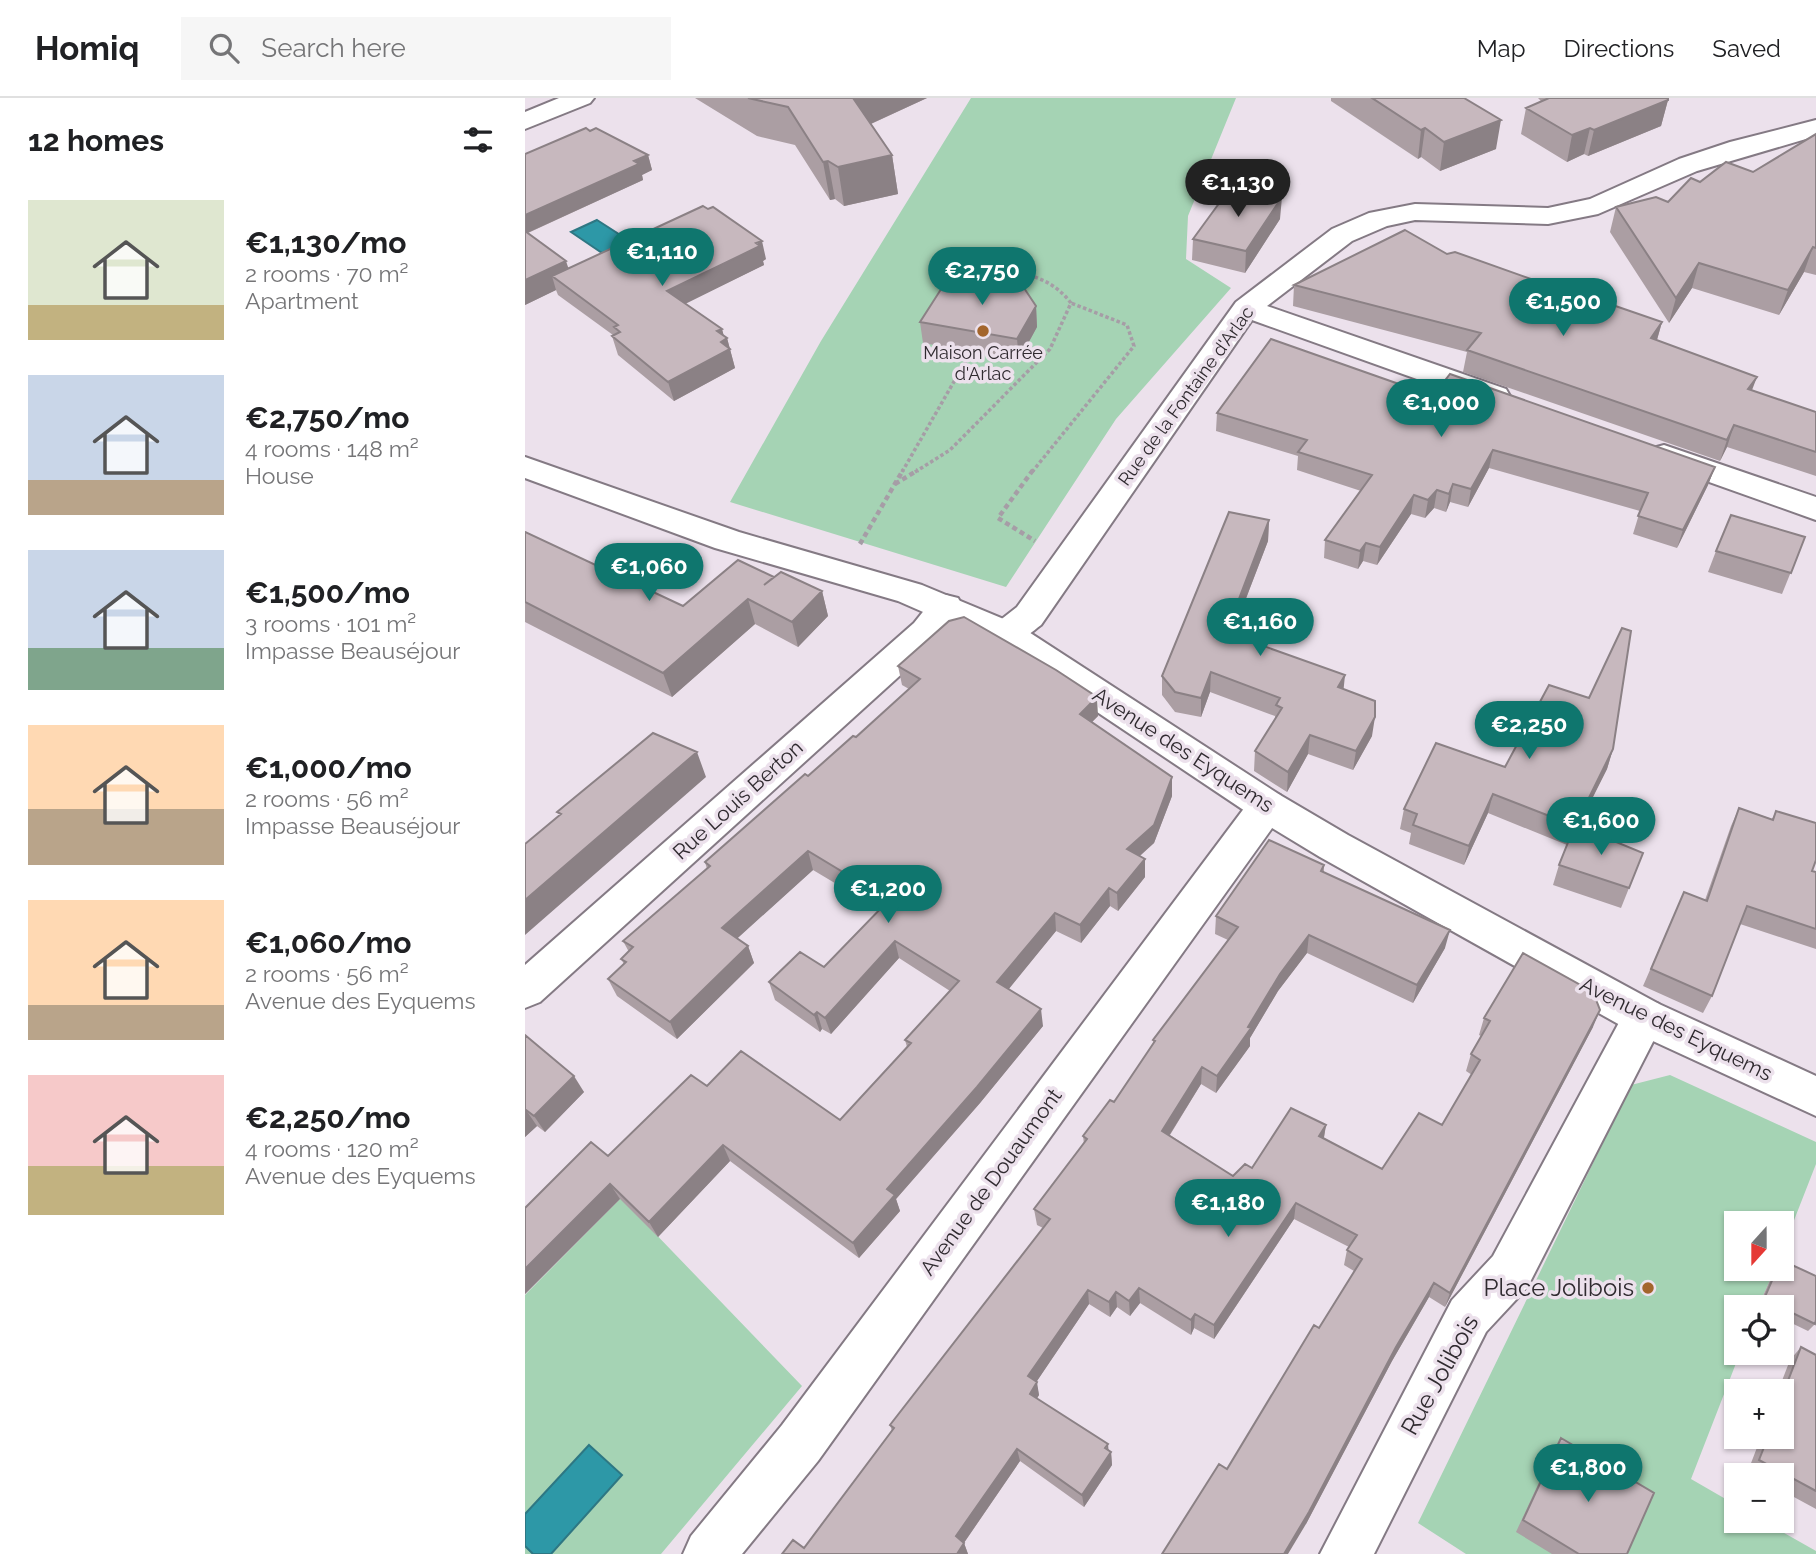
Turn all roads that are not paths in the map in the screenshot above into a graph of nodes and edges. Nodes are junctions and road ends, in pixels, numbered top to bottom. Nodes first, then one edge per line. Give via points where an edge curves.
1 (581, 98) edge
2 (525, 121) edge
3 (1816, 128) edge
4 (1247, 308) junction
5 (1527, 407) edge
6 (1632, 444) edge
7 (525, 467) edge
8 (1816, 509) edge
9 (946, 607) junction
10 (1006, 634) junction
11 (1267, 806) junction
12 (525, 990) edge
13 (1644, 1017) junction
14 (1816, 1097) edge
15 (709, 1554) edge
16 (1346, 1554) edge

1 - 2 street
3 - 4 street, Rue de la Fontaine d'Arlac via 1688,165 1598,206 1548,216 1436,211 1379,219 1342,235
4 - 5 street
4 - 10 street, Rue de la Fontaine d'Arlac via 1029,616
6 - 8 street
7 - 9 street, Avenue des Eyquems via 716,537
9 - 10 street, Avenue des Eyquems
9 - 12 street, Rue Louis Berton via 926,632
10 - 11 street, Avenue des Eyquems
11 - 13 street, Avenue des Eyquems
11 - 15 street, Avenue de Douaumont via 800,1443
13 - 14 street, Avenue des Eyquems
13 - 16 street, Rue Jolibois via 1510,1272 1469,1315

